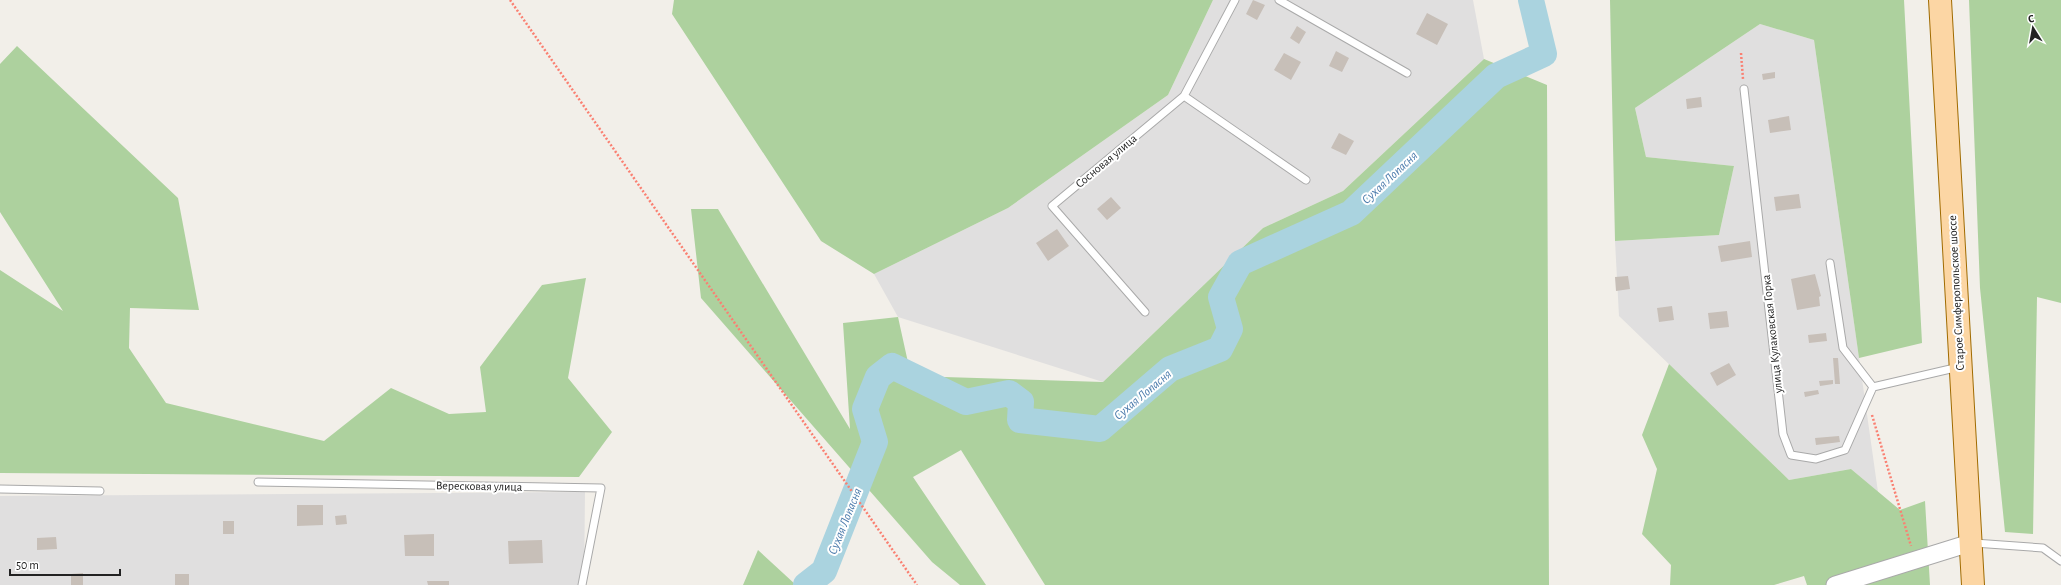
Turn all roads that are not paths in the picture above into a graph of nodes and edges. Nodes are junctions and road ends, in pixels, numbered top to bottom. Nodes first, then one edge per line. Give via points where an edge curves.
1 (1235, 0) edge
2 (1279, 0) edge
3 (1940, 0) edge
4 (1407, 73) dead end
5 (1744, 89) road end
6 (1184, 96) junction
7 (1306, 180) dead end
8 (1830, 263) dead end
9 (1145, 312) dead end
10 (1960, 366) junction
11 (1873, 387) junction
12 (258, 482) dead end
13 (0, 489) edge
14 (100, 491) dead end
15 (1970, 543) junction
16 (2061, 561) edge
17 (582, 585) edge
18 (1835, 585) edge
19 (1973, 585) edge

1 - 6 lane, Сосновая улица
2 - 4 lane
3 - 10 main road, Старое Симферопольское шоссе
5 - 11 lane, улица Кулаковская Горка via 1783,434 1792,455 1816,459 1845,450
6 - 7 lane
6 - 9 lane, Сосновая улица via 1052,206
8 - 11 lane via 1843,348
10 - 11 lane
10 - 15 main road, Старое Симферопольское шоссе
12 - 17 lane, Вересковая улица via 601,488
13 - 14 lane
15 - 16 lane via 2043,548
15 - 18 street
15 - 19 main road, Старое Симферопольское шоссе

